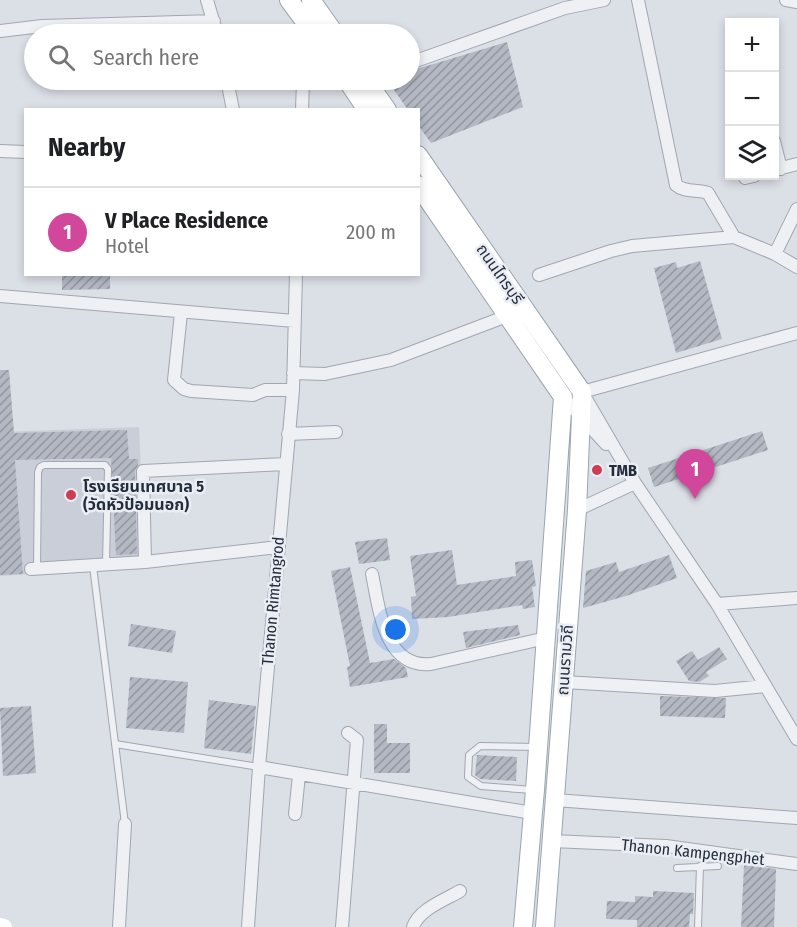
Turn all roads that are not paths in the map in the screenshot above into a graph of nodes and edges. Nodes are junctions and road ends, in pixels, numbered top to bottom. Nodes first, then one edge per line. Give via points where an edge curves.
1 (207, 0) edge
2 (289, 0) edge
3 (604, 0) edge
4 (638, 0) edge
5 (786, 0) edge
6 (312, 1) edge
7 (576, 2) edge
8 (797, 2) edge
9 (214, 21) junction
10 (111, 24) edge
11 (215, 24) edge
12 (303, 24) edge
13 (328, 24) edge
14 (24, 28) edge
15 (0, 31) edge
16 (420, 59) edge
17 (228, 90) edge
18 (303, 90) edge
19 (354, 90) edge
20 (373, 90) edge
21 (233, 108) edge
22 (302, 108) edge
23 (366, 108) edge
24 (386, 108) edge
25 (0, 151) edge
26 (24, 152) edge
27 (420, 158) edge
28 (797, 164) edge
29 (779, 169) edge
30 (420, 188) edge
31 (797, 209) edge
32 (734, 237) junction
33 (775, 254) junction
34 (797, 267) edge
35 (539, 274) dead end
36 (296, 276) edge
37 (0, 296) edge
38 (181, 313) junction
39 (507, 315) junction
40 (294, 321) junction
41 (797, 333) edge
42 (293, 373) junction
43 (292, 390) junction
44 (582, 392) junction
45 (563, 397) junction
46 (581, 417) junction
47 (336, 432) dead end
48 (288, 434) junction
49 (623, 463) junction
50 (286, 464) junction
51 (635, 483) junction
52 (577, 510) junction
53 (278, 547) junction
54 (146, 562) junction
55 (106, 565) junction
56 (93, 566) junction
57 (34, 569) joint
58 (372, 574) dead end
59 (797, 598) edge
60 (717, 604) junction
61 (546, 638) junction
62 (564, 682) junction
63 (765, 686) junction
64 (348, 733) dead end
65 (797, 739) edge
66 (115, 744) junction
67 (538, 747) junction
68 (259, 767) junction
69 (299, 775) junction
70 (354, 783) junction
71 (535, 790) junction
72 (555, 800) junction
73 (532, 813) junction
74 (295, 814) dead end
75 (797, 818) edge
76 (125, 824) joint
77 (552, 842) junction
78 (797, 864) edge
79 (700, 866) junction
80 (718, 866) dead end
81 (677, 867) dead end
82 (460, 891) dead end
83 (119, 927) edge
84 (248, 927) edge
85 (342, 927) edge
86 (413, 927) edge
87 (523, 927) edge
88 (544, 927) edge
89 (698, 927) edge

1 - 9 street
2 - 12 main road
3 - 7 street
4 - 32 street via 676,185 683,190 708,193
5 - 8 street
6 - 13 main road
7 - 16 street
9 - 10 street
9 - 11 street
14 - 15 street
17 - 21 street
18 - 22 street
19 - 23 main road
20 - 24 main road
25 - 26 street
27 - 44 main road, ถนนไทรบุรี
28 - 29 street
30 - 39 main road, ถนนไทรบุรี
31 - 33 street
32 - 33 street
32 - 35 street via 632,246
33 - 34 street
36 - 40 street, Thanon Rimtangrod
37 - 38 street
38 - 40 street
38 - 43 street via 174,380 184,389 253,395 265,390
39 - 42 street via 391,360 326,374
39 - 45 main road, ถนนไทรบุรี
40 - 42 street, Thanon Rimtangrod
41 - 44 street
42 - 43 street, Thanon Rimtangrod
43 - 48 street, Thanon Rimtangrod
44 - 45 main road
44 - 46 main road, ถนนรามวิถี
44 - 49 street
45 - 46 street
45 - 61 main road, ถนนรามวิถี
46 - 49 street
46 - 52 main road, ถนนรามวิถี
47 - 48 street
48 - 50 street, Thanon Rimtangrod
49 - 51 street
50 - 53 street, Thanon Rimtangrod
50 - 54 street via 143,471
51 - 52 street
51 - 60 street
52 - 62 main road, ถนนรามวิถี
53 - 54 street
53 - 68 street, Thanon Rimtangrod
54 - 55 street
55 - 56 street
55 - 57 lane via 108,469 105,465 44,465 38,472
56 - 57 street
56 - 66 lane
58 - 61 street via 382,621 395,650 413,663 430,664
59 - 60 street
60 - 63 street
61 - 67 main road, ถนนรามวิถี
62 - 63 street via 715,691
62 - 72 main road, ถนนรามวิถี
63 - 65 street
64 - 70 street via 357,740
66 - 68 lane
66 - 76 lane
67 - 71 main road, ถนนรามวิถี
67 - 71 lane via 480,746 469,755 468,777 481,786
68 - 69 street
68 - 84 street, Thanon Rimtangrod
69 - 70 street
69 - 74 street
70 - 73 street
70 - 85 street
71 - 73 main road, ถนนรามวิถี
72 - 75 street
72 - 77 main road, ถนนรามวิถี
73 - 87 main road, ถนนรามวิถี
76 - 83 street
77 - 78 street, Thanon Kampengphet via 666,846
77 - 88 main road, ถนนรามวิถี
79 - 80 lane
79 - 81 lane
79 - 89 lane
82 - 86 street via 424,912

